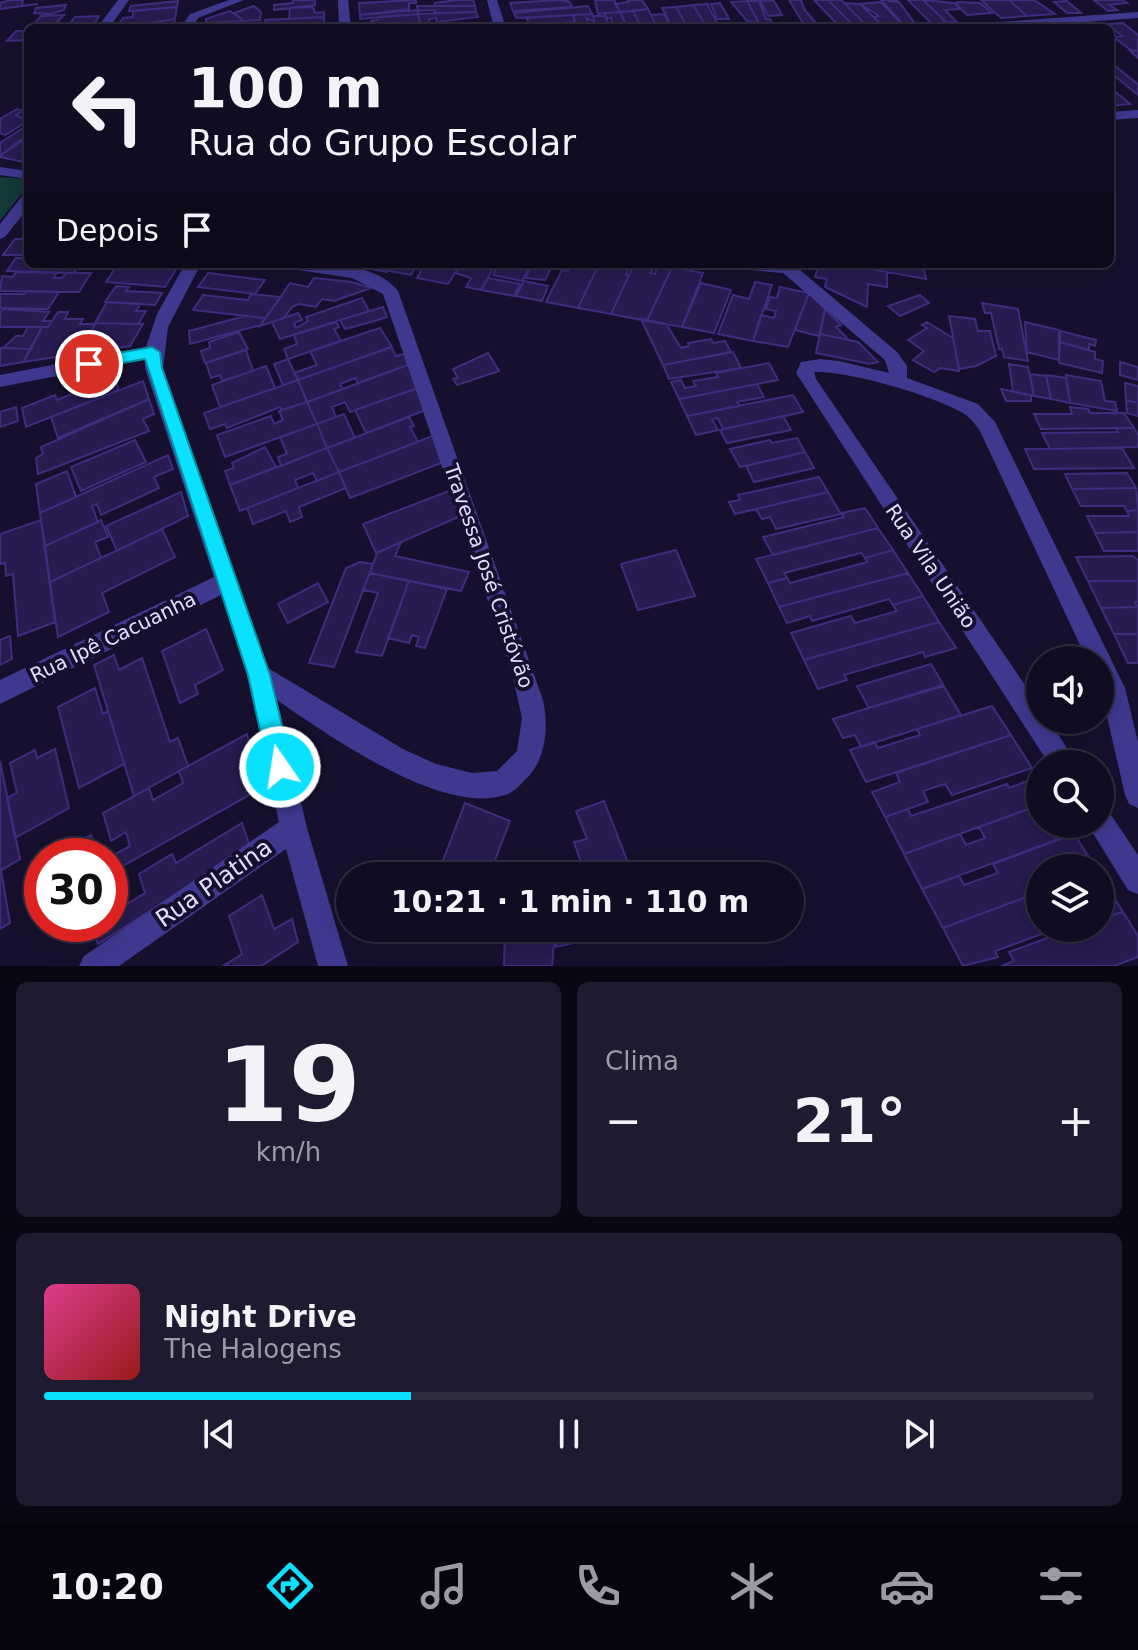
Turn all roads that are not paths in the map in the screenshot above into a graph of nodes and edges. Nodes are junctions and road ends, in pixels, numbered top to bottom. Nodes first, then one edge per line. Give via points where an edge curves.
1 (124, 0) edge
2 (239, 0) edge
3 (343, 0) edge
4 (492, 0) edge
5 (1138, 15) edge
6 (106, 24) edge
7 (189, 24) edge
8 (345, 24) edge
9 (499, 24) edge
10 (1013, 24) edge
11 (1138, 114) edge
12 (1114, 116) edge
13 (0, 171) edge
14 (24, 174) edge
15 (24, 203) edge
16 (0, 234) edge
17 (191, 268) edge
18 (316, 268) edge
19 (790, 268) edge
20 (152, 352) junction
21 (0, 381) edge
22 (898, 383) junction
23 (227, 581) junction
24 (1093, 646) edge
25 (259, 675) junction
26 (0, 692) edge
27 (1114, 694) edge
28 (1055, 750) edge
29 (1138, 795) edge
30 (294, 828) junction
31 (1111, 838) edge
32 (1138, 880) edge
33 (94, 966) edge
34 (333, 966) edge

1 - 6 street
2 - 7 street via 194,16
3 - 8 street
4 - 9 street
5 - 10 street
11 - 12 street
13 - 14 street
15 - 16 street
17 - 20 street
18 - 25 street, Travessa José Cristóvão via 360,275 390,291 523,669 534,717 532,747 520,770 503,786 437,780
19 - 22 street via 895,360
20 - 21 street
20 - 23 street
22 - 24 street via 973,410 988,427
22 - 28 street, Rua Vila União via 826,365 807,366 805,373
23 - 25 street
23 - 26 street, Rua Ipê Cacuanha
25 - 30 street
27 - 29 street
30 - 33 street, Rua Platina
30 - 34 street
31 - 32 street

